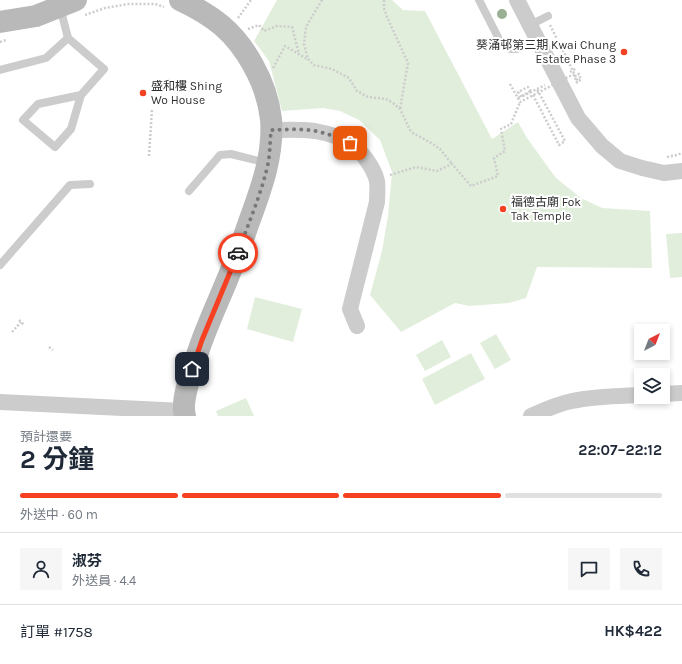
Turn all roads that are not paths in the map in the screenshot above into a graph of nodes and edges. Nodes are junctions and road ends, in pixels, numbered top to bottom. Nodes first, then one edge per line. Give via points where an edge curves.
1 (479, 0) edge
2 (517, 0) edge
3 (174, 4) edge
4 (67, 10) edge
5 (548, 16) dead end
6 (6, 30) edge
7 (534, 32) junction
8 (68, 38) junction
9 (0, 70) edge
10 (81, 95) junction
11 (271, 130) junction
12 (268, 163) junction
13 (682, 171) edge
14 (90, 184) dead end
15 (189, 191) dead end
16 (0, 265) edge
17 (357, 326) dead end
18 (682, 393) edge
19 (670, 394) edge
20 (634, 395) edge
21 (1, 405) edge
22 (184, 413) edge
23 (531, 416) edge

1 - 7 lane via 502,45 518,49
2 - 7 street
3 - 11 street via 194,6 213,18 244,51 256,70 268,102
4 - 6 street via 36,16
4 - 8 lane
5 - 7 lane
7 - 13 street via 578,118 602,146 620,161 642,168 664,173
8 - 9 lane via 46,58
8 - 10 lane via 104,69
10 - 10 lane via 38,104 23,120 55,146 71,129
11 - 12 street
11 - 17 street via 315,131 336,137 350,143 370,166 378,191 350,309
12 - 15 lane via 220,155
12 - 22 street via 257,201 192,369
14 - 16 lane via 70,185
18 - 19 street
20 - 23 street via 572,401
21 - 22 street

